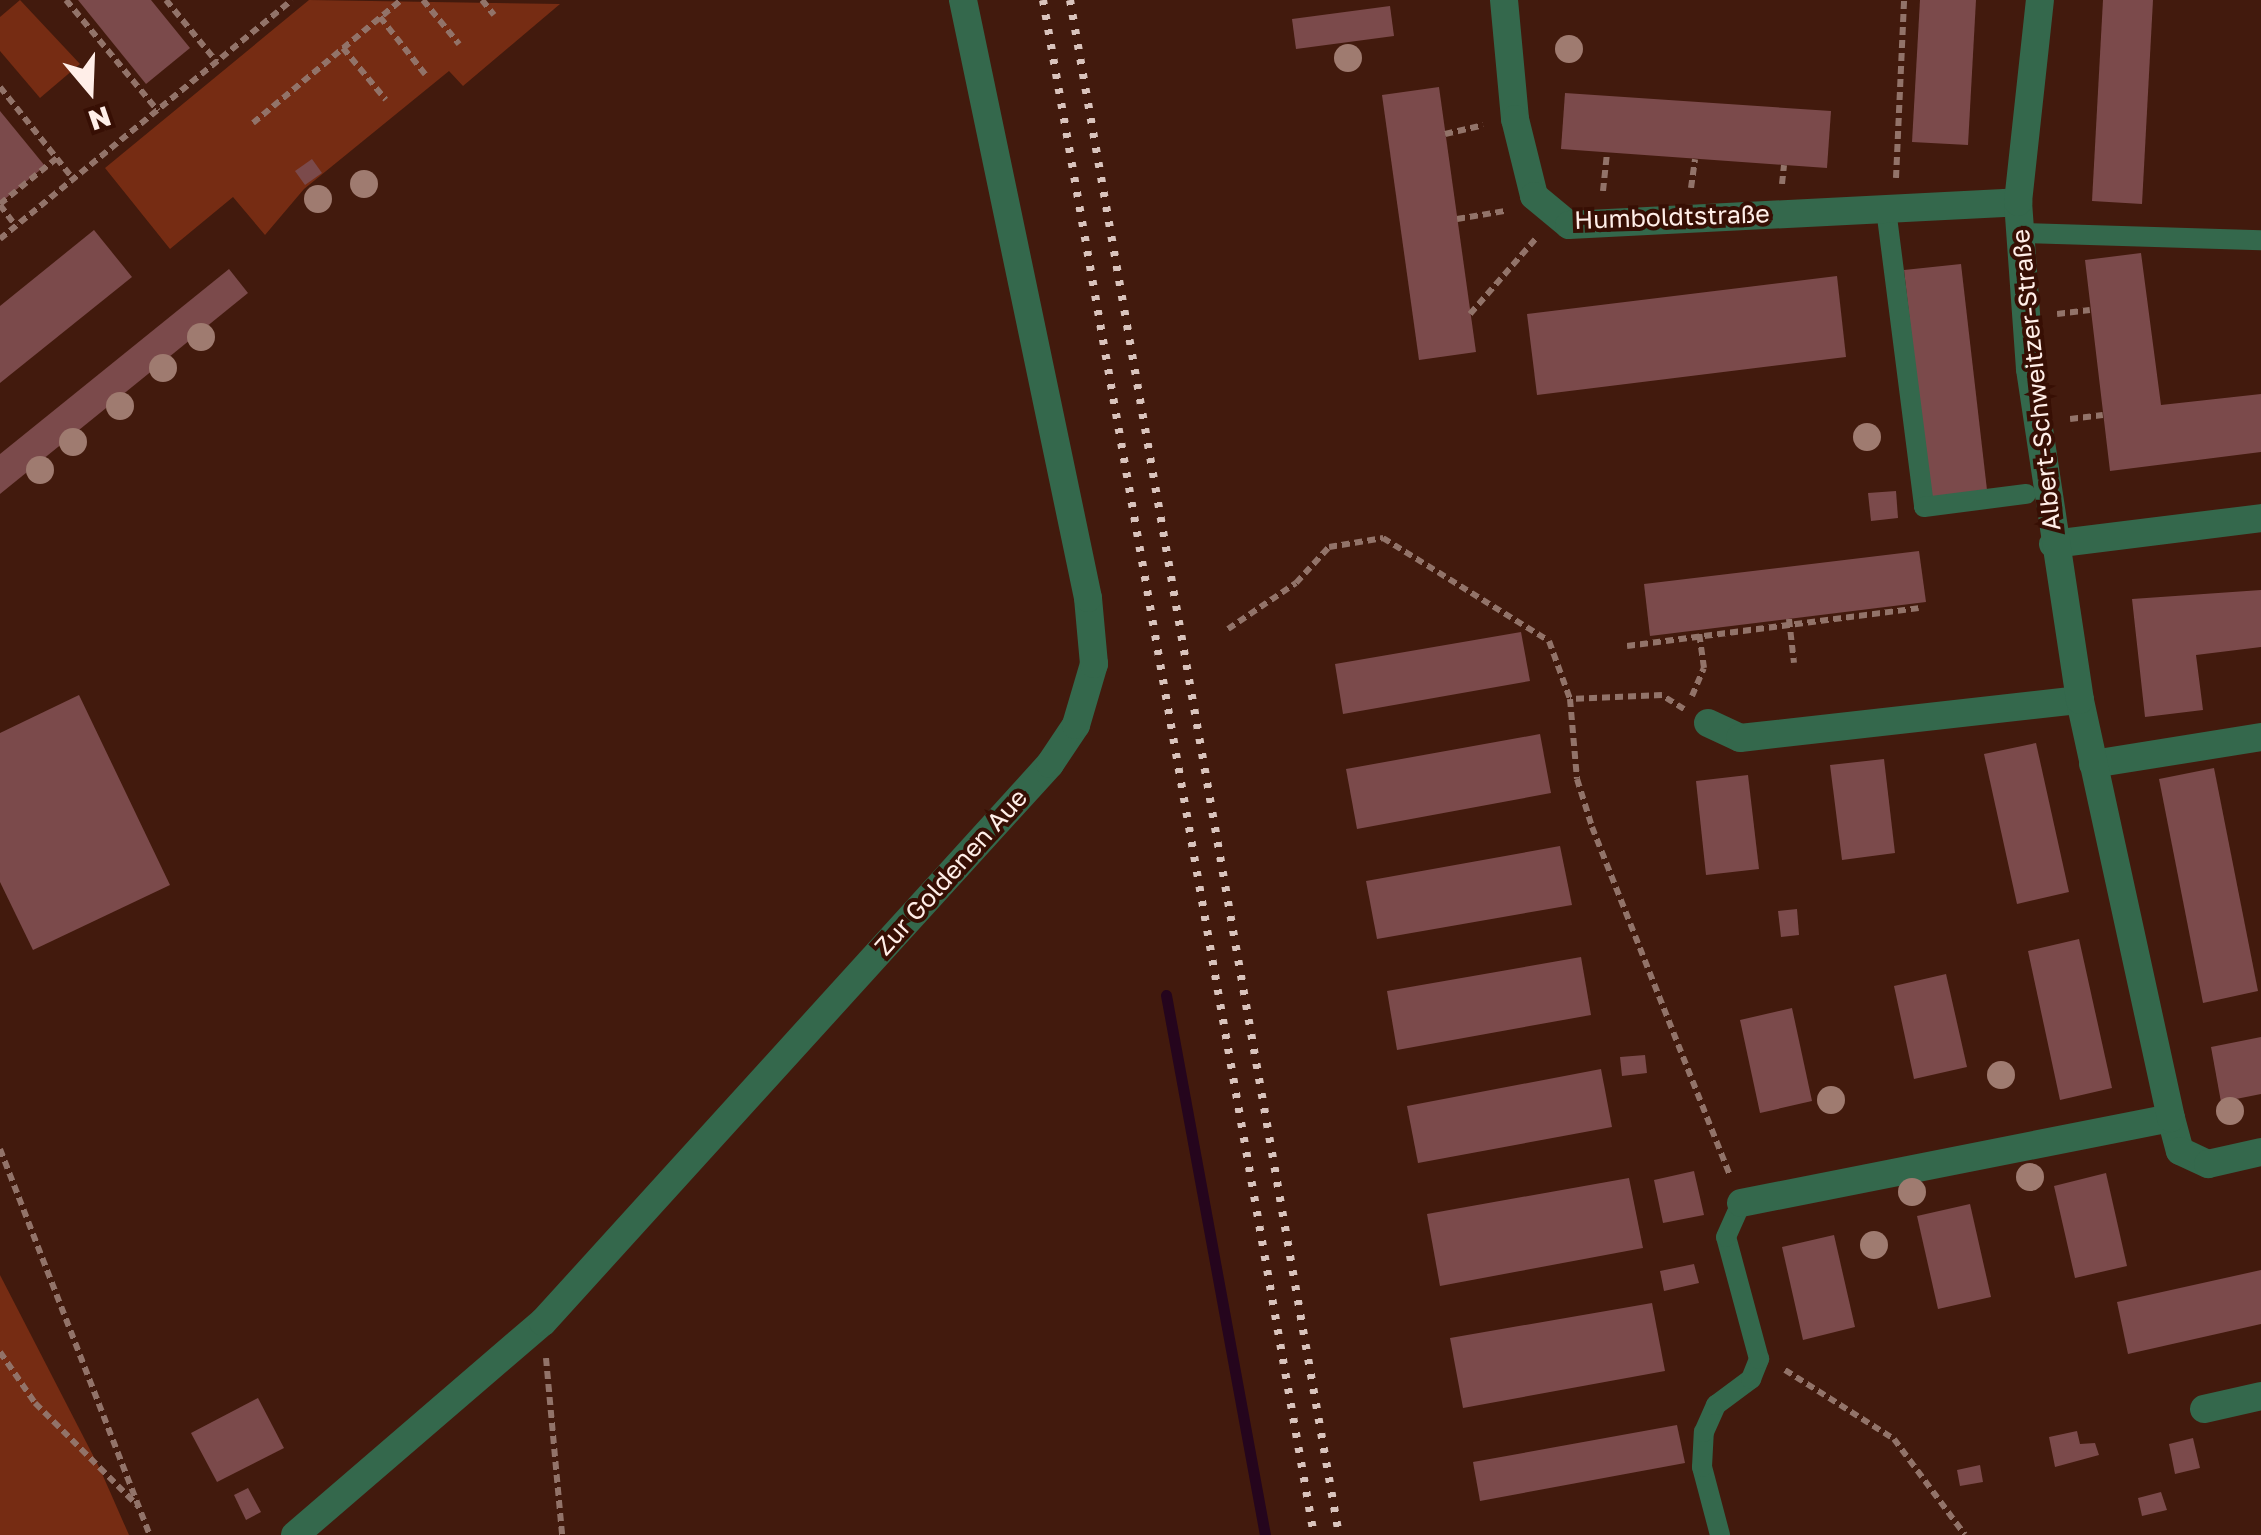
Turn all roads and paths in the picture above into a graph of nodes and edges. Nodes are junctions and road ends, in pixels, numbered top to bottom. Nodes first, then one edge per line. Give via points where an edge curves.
1 (66, 0) edge
2 (166, 0) edge
3 (292, 0) edge
4 (401, 0) edge
5 (423, 0) edge
6 (482, 0) edge
7 (963, 0) edge
8 (1504, 0) edge
9 (1904, 0) edge
10 (2040, 0) edge
11 (494, 15) dead end
12 (380, 17) junction
13 (460, 44) dead end
14 (343, 48) junction
15 (217, 62) junction
16 (425, 74) dead end
17 (0, 87) edge
18 (386, 100) dead end
19 (158, 111) junction
20 (253, 123) dead end
21 (1494, 123) dead end
22 (1445, 134) dead end
23 (1607, 153) dead end
24 (57, 158) junction
25 (1694, 159) dead end
26 (74, 180) junction
27 (1690, 198) dead end
28 (1891, 199) junction
29 (2018, 202) junction
30 (1602, 203) dead end
31 (0, 205) edge
32 (1521, 208) dead end
33 (1457, 219) dead end
34 (16, 226) junction
35 (2020, 233) junction
36 (1540, 234) dead end
37 (0, 240) edge
38 (2261, 240) edge
39 (2090, 310) dead end
40 (1470, 314) dead end
41 (2050, 314) dead end
42 (2103, 415) dead end
43 (2060, 420) dead end
44 (2026, 494) dead end
45 (2261, 518) edge
46 (2053, 544) junction
47 (1919, 608) dead end
48 (1790, 624) junction
49 (1228, 629) dead end
50 (1699, 634) junction
51 (1627, 646) dead end
52 (1794, 663) dead end
53 (1570, 700) junction
54 (2080, 700) junction
55 (1697, 716) junction
56 (2261, 738) edge
57 (2093, 764) junction
58 (2171, 1118) junction
59 (0, 1149) edge
60 (2261, 1152) edge
61 (1740, 1203) junction
62 (543, 1322) junction
63 (1780, 1351) dead end
64 (0, 1352) edge
65 (2261, 1396) edge
66 (2204, 1409) dead end
67 (141, 1509) junction
68 (150, 1535) edge
69 (295, 1535) edge
70 (562, 1535) edge
71 (1720, 1535) edge
72 (1965, 1535) edge

1 - 19 path
2 - 15 path
3 - 15 path
4 - 12 path
5 - 13 path
6 - 11 path
7 - 62 street, Zur Goldenen Aue via 1088,598 1094,664 1088,696 1050,764
8 - 28 street, Humboldtstraße via 1514,118 1534,196 1569,225
9 - 28 path
10 - 29 street, Albert-Schweitzer-Straße
12 - 14 path
12 - 16 path
14 - 18 path
14 - 20 path
15 - 19 path
17 - 24 path
19 - 26 path
21 - 22 path
23 - 30 path
24 - 26 path
24 - 31 path
25 - 27 path
26 - 34 path
28 - 29 street, Humboldtstraße
28 - 44 lane via 1924,507
29 - 35 street, Albert-Schweitzer-Straße
31 - 34 path
32 - 33 path
34 - 37 path
35 - 38 lane
35 - 46 street, Albert-Schweitzer-Straße
36 - 40 path
39 - 41 path
42 - 43 path
45 - 46 street
46 - 54 street, Albert-Schweitzer-Straße
47 - 48 path
48 - 50 path
48 - 52 path
49 - 53 path via 1296,582 1330,547 1382,538 1549,641
50 - 51 path
50 - 55 path via 1704,668
53 - 55 path via 1662,696
53 - 61 path via 1577,779 1592,827
54 - 55 street via 1740,738
54 - 57 street, Albert-Schweitzer-Straße
56 - 57 street
57 - 58 street, Albert-Schweitzer-Straße
58 - 60 street, Albert-Schweitzer-Straße via 2180,1150 2208,1164
58 - 61 street
59 - 67 path
61 - 71 lane via 1726,1238 1759,1359 1751,1378 1716,1405 1704,1432 1702,1467
62 - 69 street, Zur Goldenen Aue
62 - 70 path
63 - 72 path via 1784,1370 1894,1439
64 - 67 path via 35,1404
65 - 66 street
67 - 68 path

